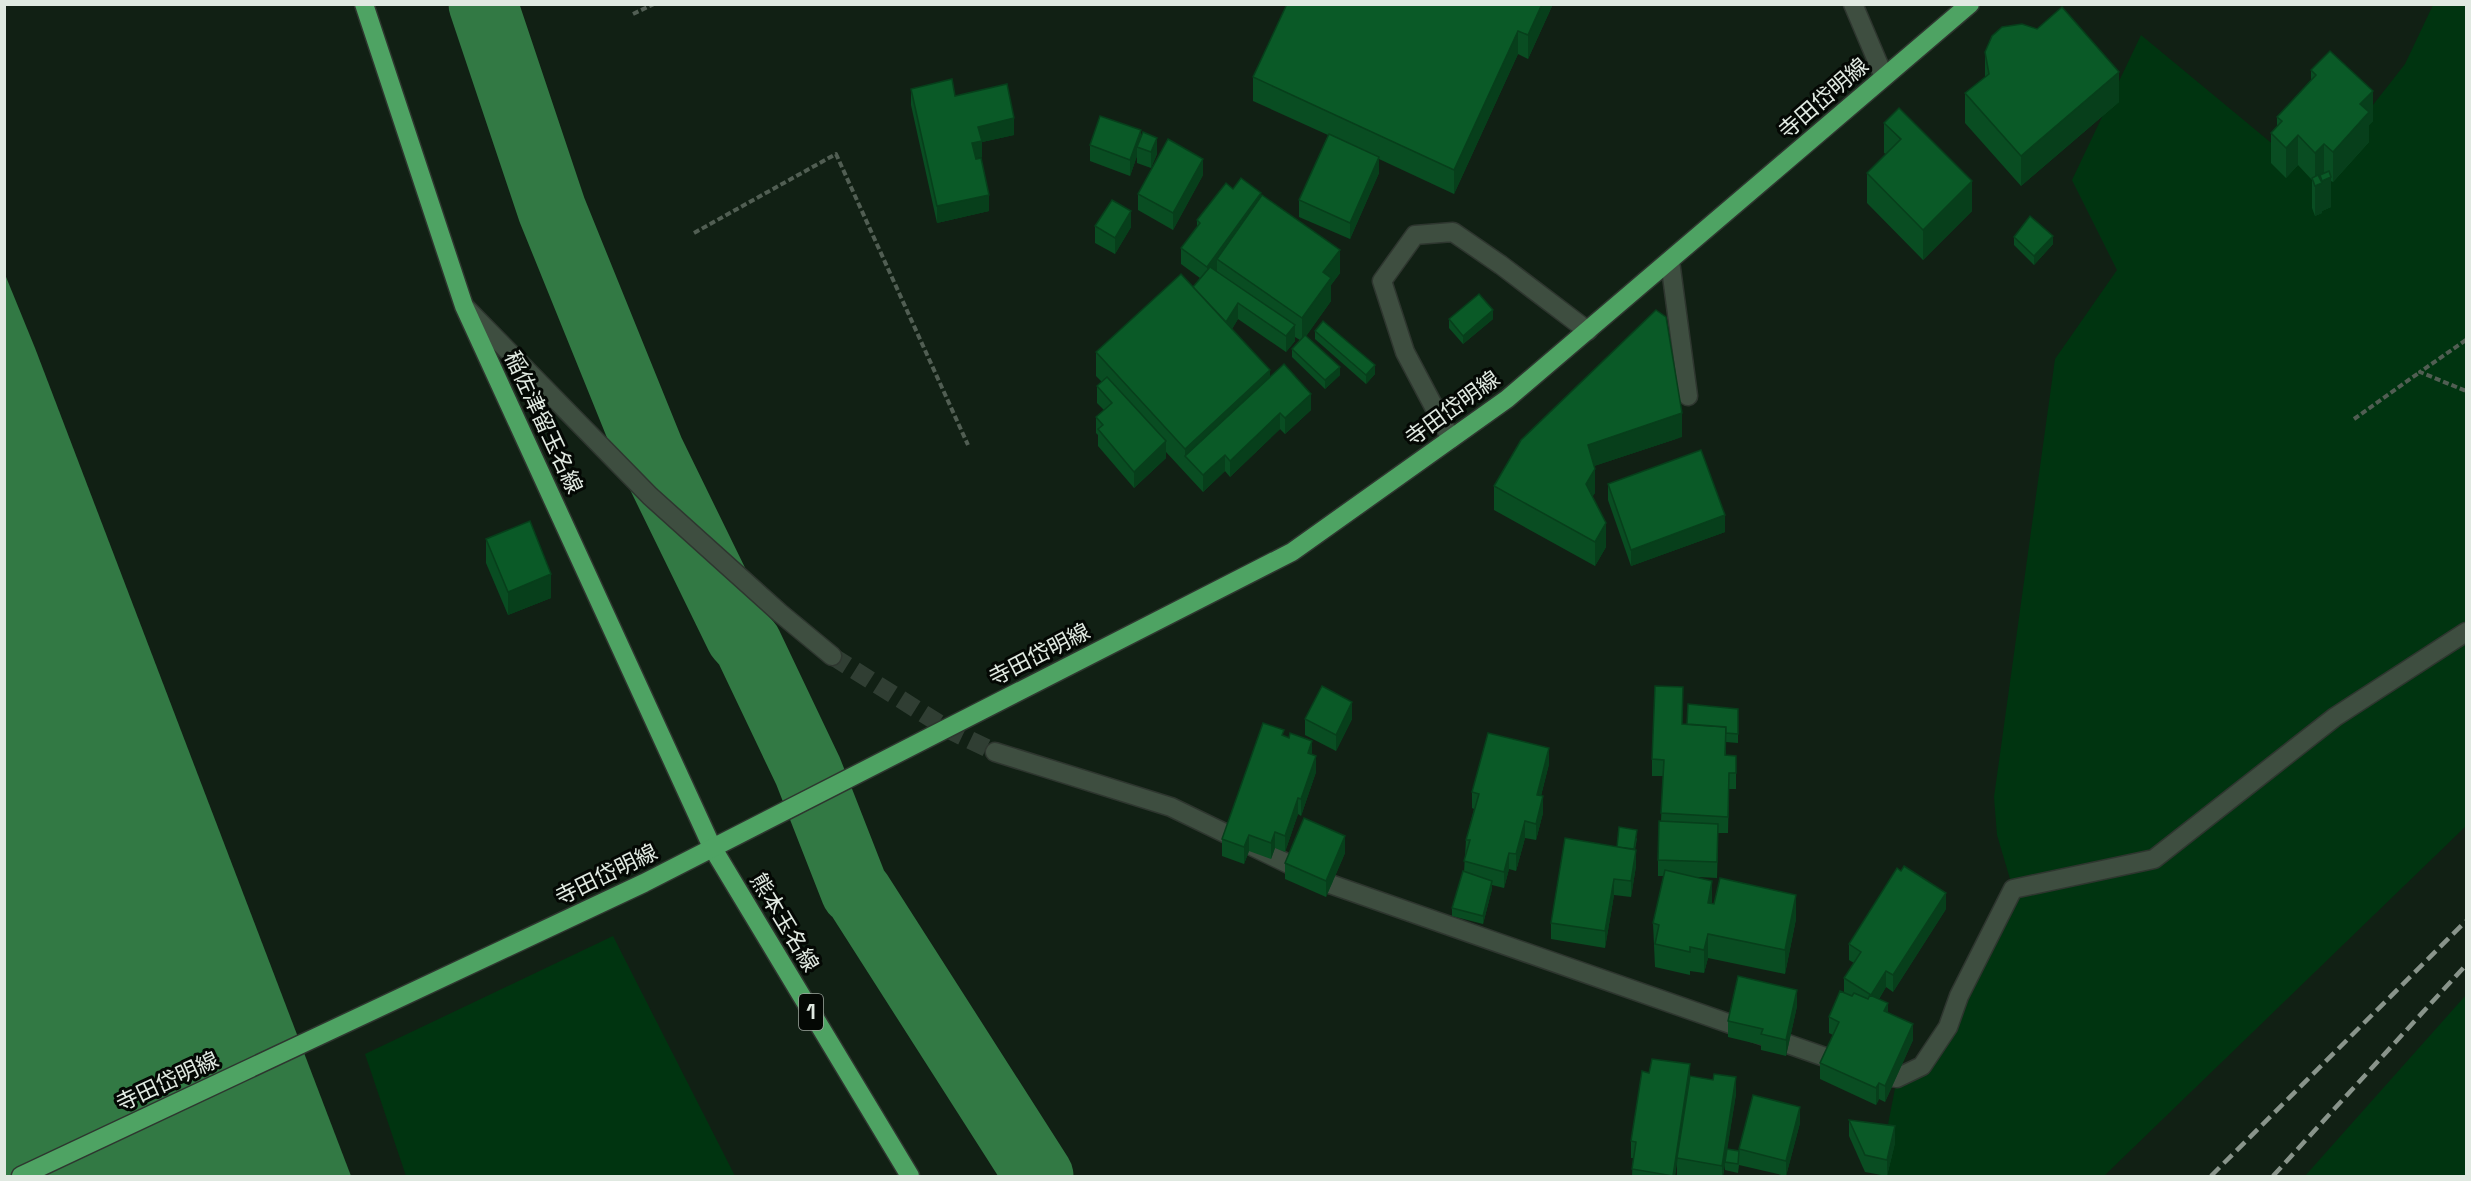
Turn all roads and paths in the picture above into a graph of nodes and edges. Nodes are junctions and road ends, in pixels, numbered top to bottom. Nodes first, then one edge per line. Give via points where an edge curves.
1 (364, 4) edge
2 (654, 4) edge
3 (1853, 4) edge
4 (1970, 4) edge
5 (633, 14) dead end
6 (1884, 77) junction
7 (694, 233) dead end
8 (1670, 261) junction
9 (464, 306) junction
10 (1588, 331) junction
11 (2466, 340) edge
12 (2420, 372) junction
13 (2466, 391) edge
14 (1688, 396) dead end
15 (2354, 419) dead end
16 (1451, 439) junction
17 (968, 445) dead end
18 (2466, 632) edge
19 (832, 656) tunnel mouth
20 (994, 752) tunnel mouth
21 (712, 847) junction
22 (21, 1176) edge
23 (910, 1176) edge

1 - 9 main road, 稲佐津留玉名線
2 - 5 path
3 - 6 street
4 - 6 main road, 寺田岱明線
6 - 8 main road, 寺田岱明線
7 - 17 path via 836,154
8 - 10 main road, 寺田岱明線
8 - 14 street
9 - 19 street via 650,496
9 - 21 main road, 稲佐津留玉名線
10 - 16 main road, 寺田岱明線 via 1507,399
10 - 16 street via 1453,232 1415,236 1382,281 1405,352
11 - 12 path
12 - 13 path
12 - 15 path
16 - 21 main road, 寺田岱明線 via 1292,552
18 - 20 street via 2335,717 2154,859 2013,889 1959,996 1948,1027 1922,1066 1897,1078 1877,1075 1330,884 1171,807
21 - 22 main road, 寺田岱明線 via 644,883
21 - 23 main road, 熊本玉名線 / 1

